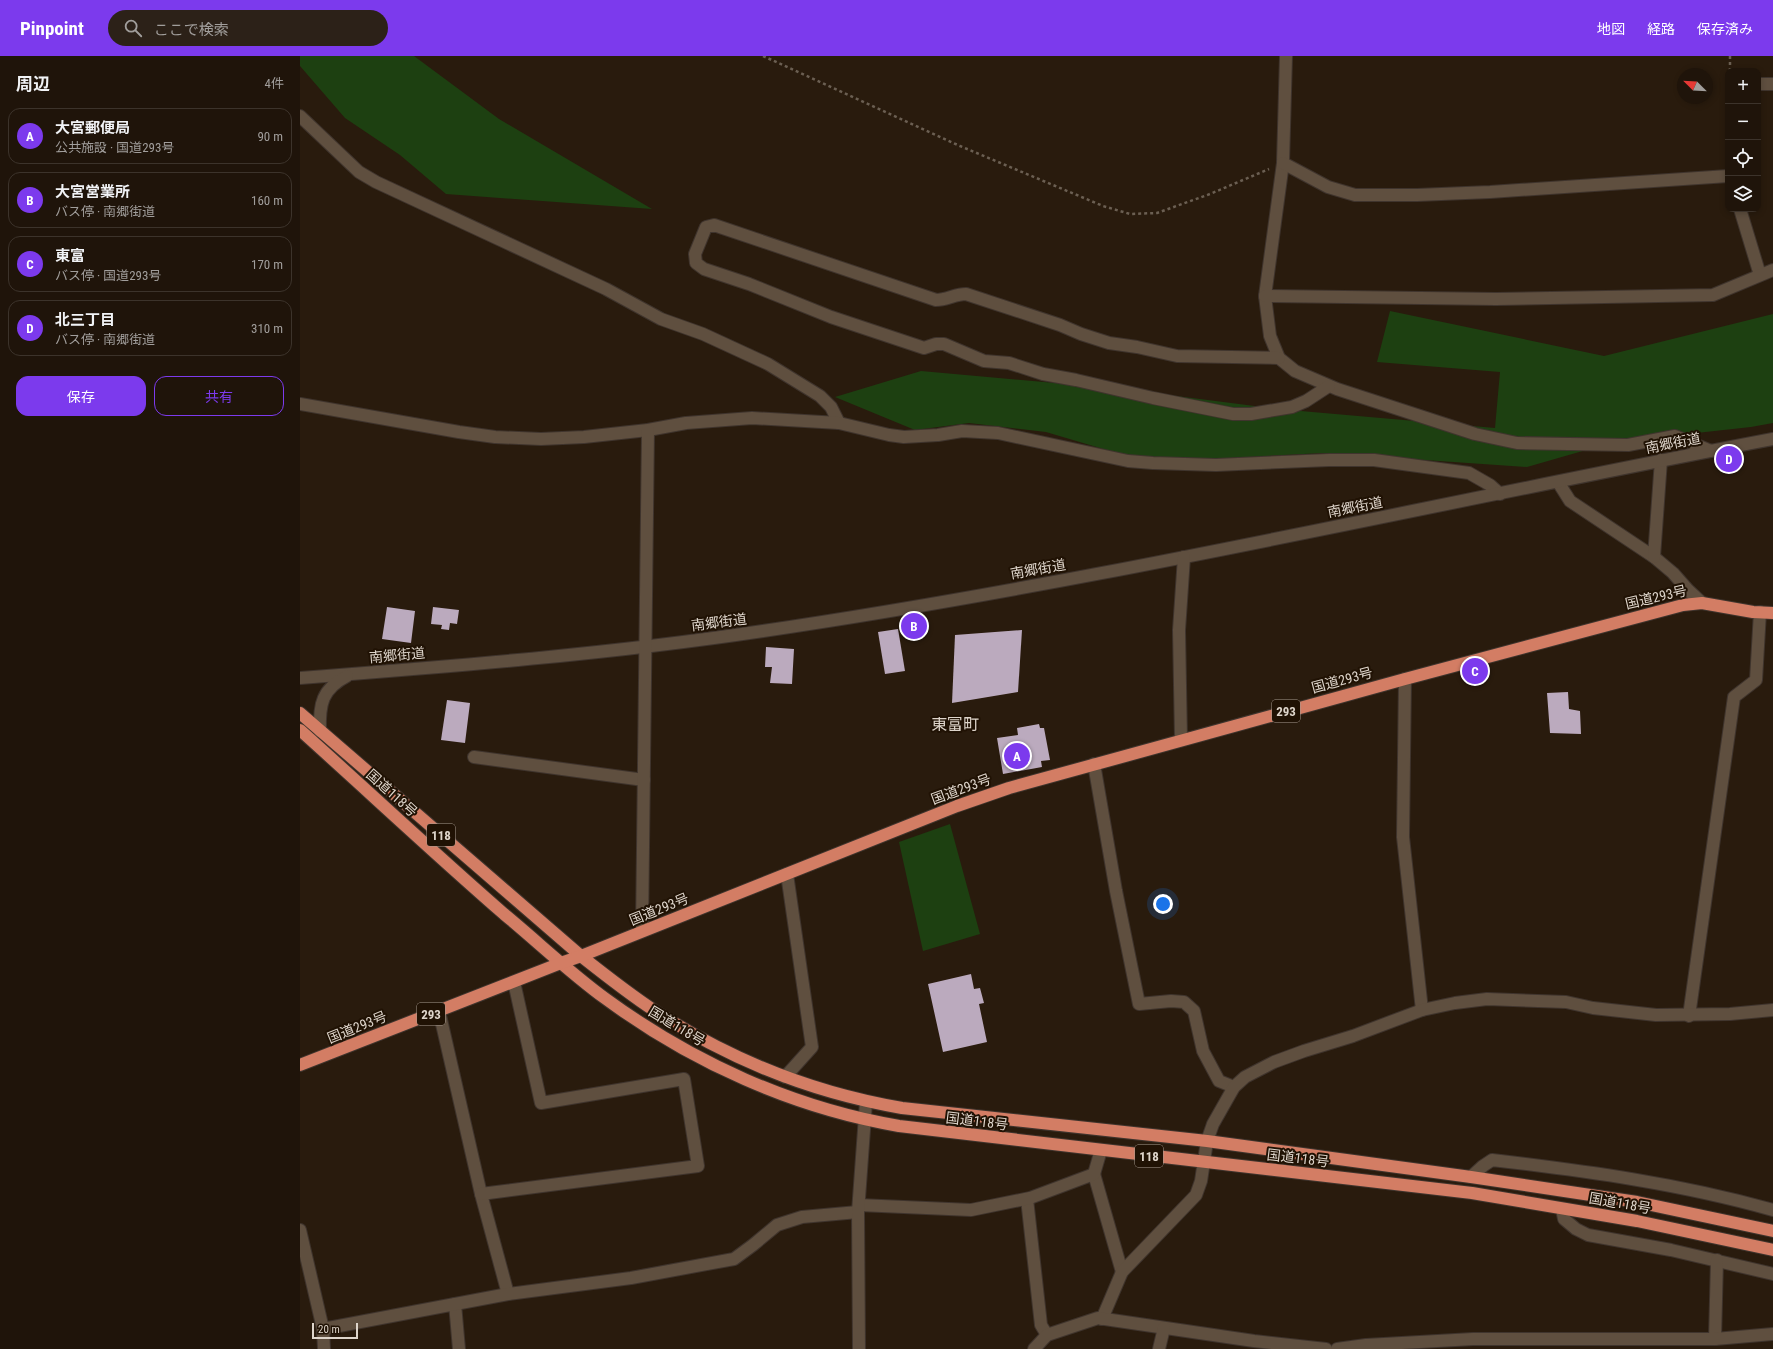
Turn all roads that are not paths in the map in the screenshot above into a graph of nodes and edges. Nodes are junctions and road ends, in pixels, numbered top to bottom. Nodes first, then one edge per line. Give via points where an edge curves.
1 (1286, 56) edge
2 (1761, 84) edge
3 (1773, 84) edge
4 (300, 116) edge
5 (1283, 163) junction
6 (1725, 176) edge
7 (1741, 212) edge
8 (1773, 270) edge
9 (1760, 275) junction
10 (1265, 296) junction
11 (1279, 358) junction
12 (1329, 386) junction
13 (300, 404) edge
14 (839, 424) junction
15 (648, 430) junction
16 (1773, 439) edge
17 (1711, 451) junction
18 (1661, 460) junction
19 (1558, 482) junction
20 (1500, 494) junction
21 (1184, 557) junction
22 (1654, 557) junction
23 (1702, 603) junction
24 (1760, 612) junction
25 (1773, 613) edge
26 (646, 646) junction
27 (349, 674) junction
28 (300, 678) edge
29 (1405, 679) junction
30 (300, 713) edge
31 (300, 730) edge
32 (320, 731) junction
33 (1181, 740) junction
34 (474, 757) dead end
35 (1094, 764) junction
36 (644, 780) junction
37 (787, 874) junction
38 (642, 931) junction
39 (582, 956) junction
40 (561, 962) junction
41 (514, 982) junction
42 (1422, 1010) junction
43 (1773, 1010) edge
44 (439, 1011) junction
45 (1689, 1016) junction
46 (300, 1065) edge
47 (785, 1077) junction
48 (1234, 1087) junction
49 (866, 1102) junction
50 (865, 1120) junction
51 (1207, 1141) junction
52 (1101, 1150) junction
53 (1205, 1162) junction
54 (1094, 1174) junction
55 (1471, 1177) junction
56 (481, 1194) junction
57 (1027, 1199) junction
58 (859, 1208) junction
59 (1562, 1209) junction
60 (1773, 1210) edge
61 (300, 1230) edge
62 (1773, 1231) edge
63 (1773, 1250) edge
64 (1717, 1260) junction
65 (1122, 1272) junction
66 (1773, 1274) edge
67 (508, 1294) junction
68 (456, 1304) junction
69 (1102, 1319) junction
70 (1164, 1328) junction
71 (323, 1329) junction
72 (1773, 1334) edge
73 (1046, 1335) junction
74 (1715, 1339) junction
75 (324, 1349) edge
76 (459, 1349) edge
77 (858, 1349) edge
78 (1034, 1349) edge
79 (1159, 1349) edge
80 (1326, 1349) edge
81 (1337, 1349) edge

1 - 5 street
2 - 3 street
4 - 14 street via 359,172 376,182 606,289 661,319 703,334 768,364 820,396 831,407
5 - 6 street via 1328,187 1355,195 1417,196
5 - 10 street
7 - 9 street
8 - 9 street
9 - 10 street via 1713,295 1496,299
10 - 11 street via 1270,336
11 - 12 street via 1295,371
11 - 12 street via 1177,356 1109,343 966,294 936,300 714,225 706,226 695,254 696,263 704,269 831,317 924,348 944,344 984,361 1009,363 1043,374 1153,398 1233,414 1251,414 1292,407
12 - 17 street via 1475,434 1517,443 1628,445 1675,436
13 - 15 street via 495,437 541,439
14 - 15 street via 752,418 686,423
14 - 20 street via 904,437 962,431 998,433 1128,461 1153,463 1216,465 1374,460 1469,473
15 - 26 street
16 - 17 street, 南郷街道
17 - 18 street, 南郷街道
18 - 19 street, 南郷街道
18 - 22 street
19 - 20 street, 南郷街道
19 - 22 street via 1570,501
20 - 21 street, 南郷街道
21 - 26 street, 南郷街道 via 911,608 760,632
21 - 33 street via 1179,630
22 - 23 street
23 - 24 highway, 国道293号 / 293
23 - 29 highway, 国道293号 / 293 via 1655,611
24 - 25 highway, 国道293号 / 293
24 - 45 street via 1756,680 1734,697
26 - 27 street, 南郷街道
26 - 36 street
27 - 28 street, 南郷街道
27 - 32 street via 338,680 324,695
29 - 33 highway, 国道293号 / 293
29 - 42 street via 1403,837
30 - 32 highway, 国道118号 / 118
31 - 40 highway, 国道118号 / 118
32 - 39 highway, 国道118号 / 118
33 - 35 highway, 国道293号 / 293
34 - 36 street
35 - 37 highway, 国道293号 / 293 via 957,806
35 - 48 street via 1138,1004 1184,1002 1194,1011 1203,1051 1219,1081
36 - 38 street
37 - 38 highway, 国道293号 / 293
37 - 47 street via 812,1047
38 - 39 highway, 国道293号 / 293
39 - 40 highway, 国道293号 / 293
39 - 47 highway, 国道118号 / 118 via 648,1006 695,1035
40 - 41 highway, 国道293号 / 293
40 - 50 highway, 国道118号 / 118 via 613,1004 687,1052 777,1093
41 - 44 highway, 国道293号 / 293
41 - 56 street via 541,1103 684,1079 698,1166
42 - 45 street via 1487,999 1566,1002 1633,1014
42 - 48 street via 1274,1062
43 - 45 street
44 - 46 highway, 国道293号 / 293
44 - 56 street
47 - 49 highway, 国道118号 / 118
48 - 51 street via 1213,1124
49 - 50 street
49 - 51 highway, 国道118号 / 118 via 963,1116
50 - 52 highway, 国道118号 / 118
50 - 58 street
51 - 53 street
51 - 55 highway, 国道118号 / 118
52 - 53 highway, 国道118号 / 118
52 - 54 street
53 - 59 highway, 国道118号 / 118 via 1472,1193
53 - 65 street via 1196,1195
54 - 57 street
54 - 65 street
55 - 60 street via 1492,1160 1640,1180
55 - 62 highway, 国道118号 / 118 via 1637,1202
56 - 67 street
57 - 58 street via 971,1210
57 - 73 street via 1041,1325
58 - 67 street via 802,1217 777,1225 734,1259 631,1278
58 - 77 street
59 - 63 highway, 国道118号 / 118 via 1637,1220
59 - 64 street via 1564,1218 1576,1229 1588,1235
61 - 71 street
64 - 66 street
64 - 74 street
65 - 69 street
67 - 68 street
68 - 71 street
68 - 76 street
69 - 70 street
69 - 73 street via 1098,1318
70 - 79 street
70 - 80 street
71 - 75 street
72 - 74 street
73 - 78 street
74 - 81 street via 1473,1339

